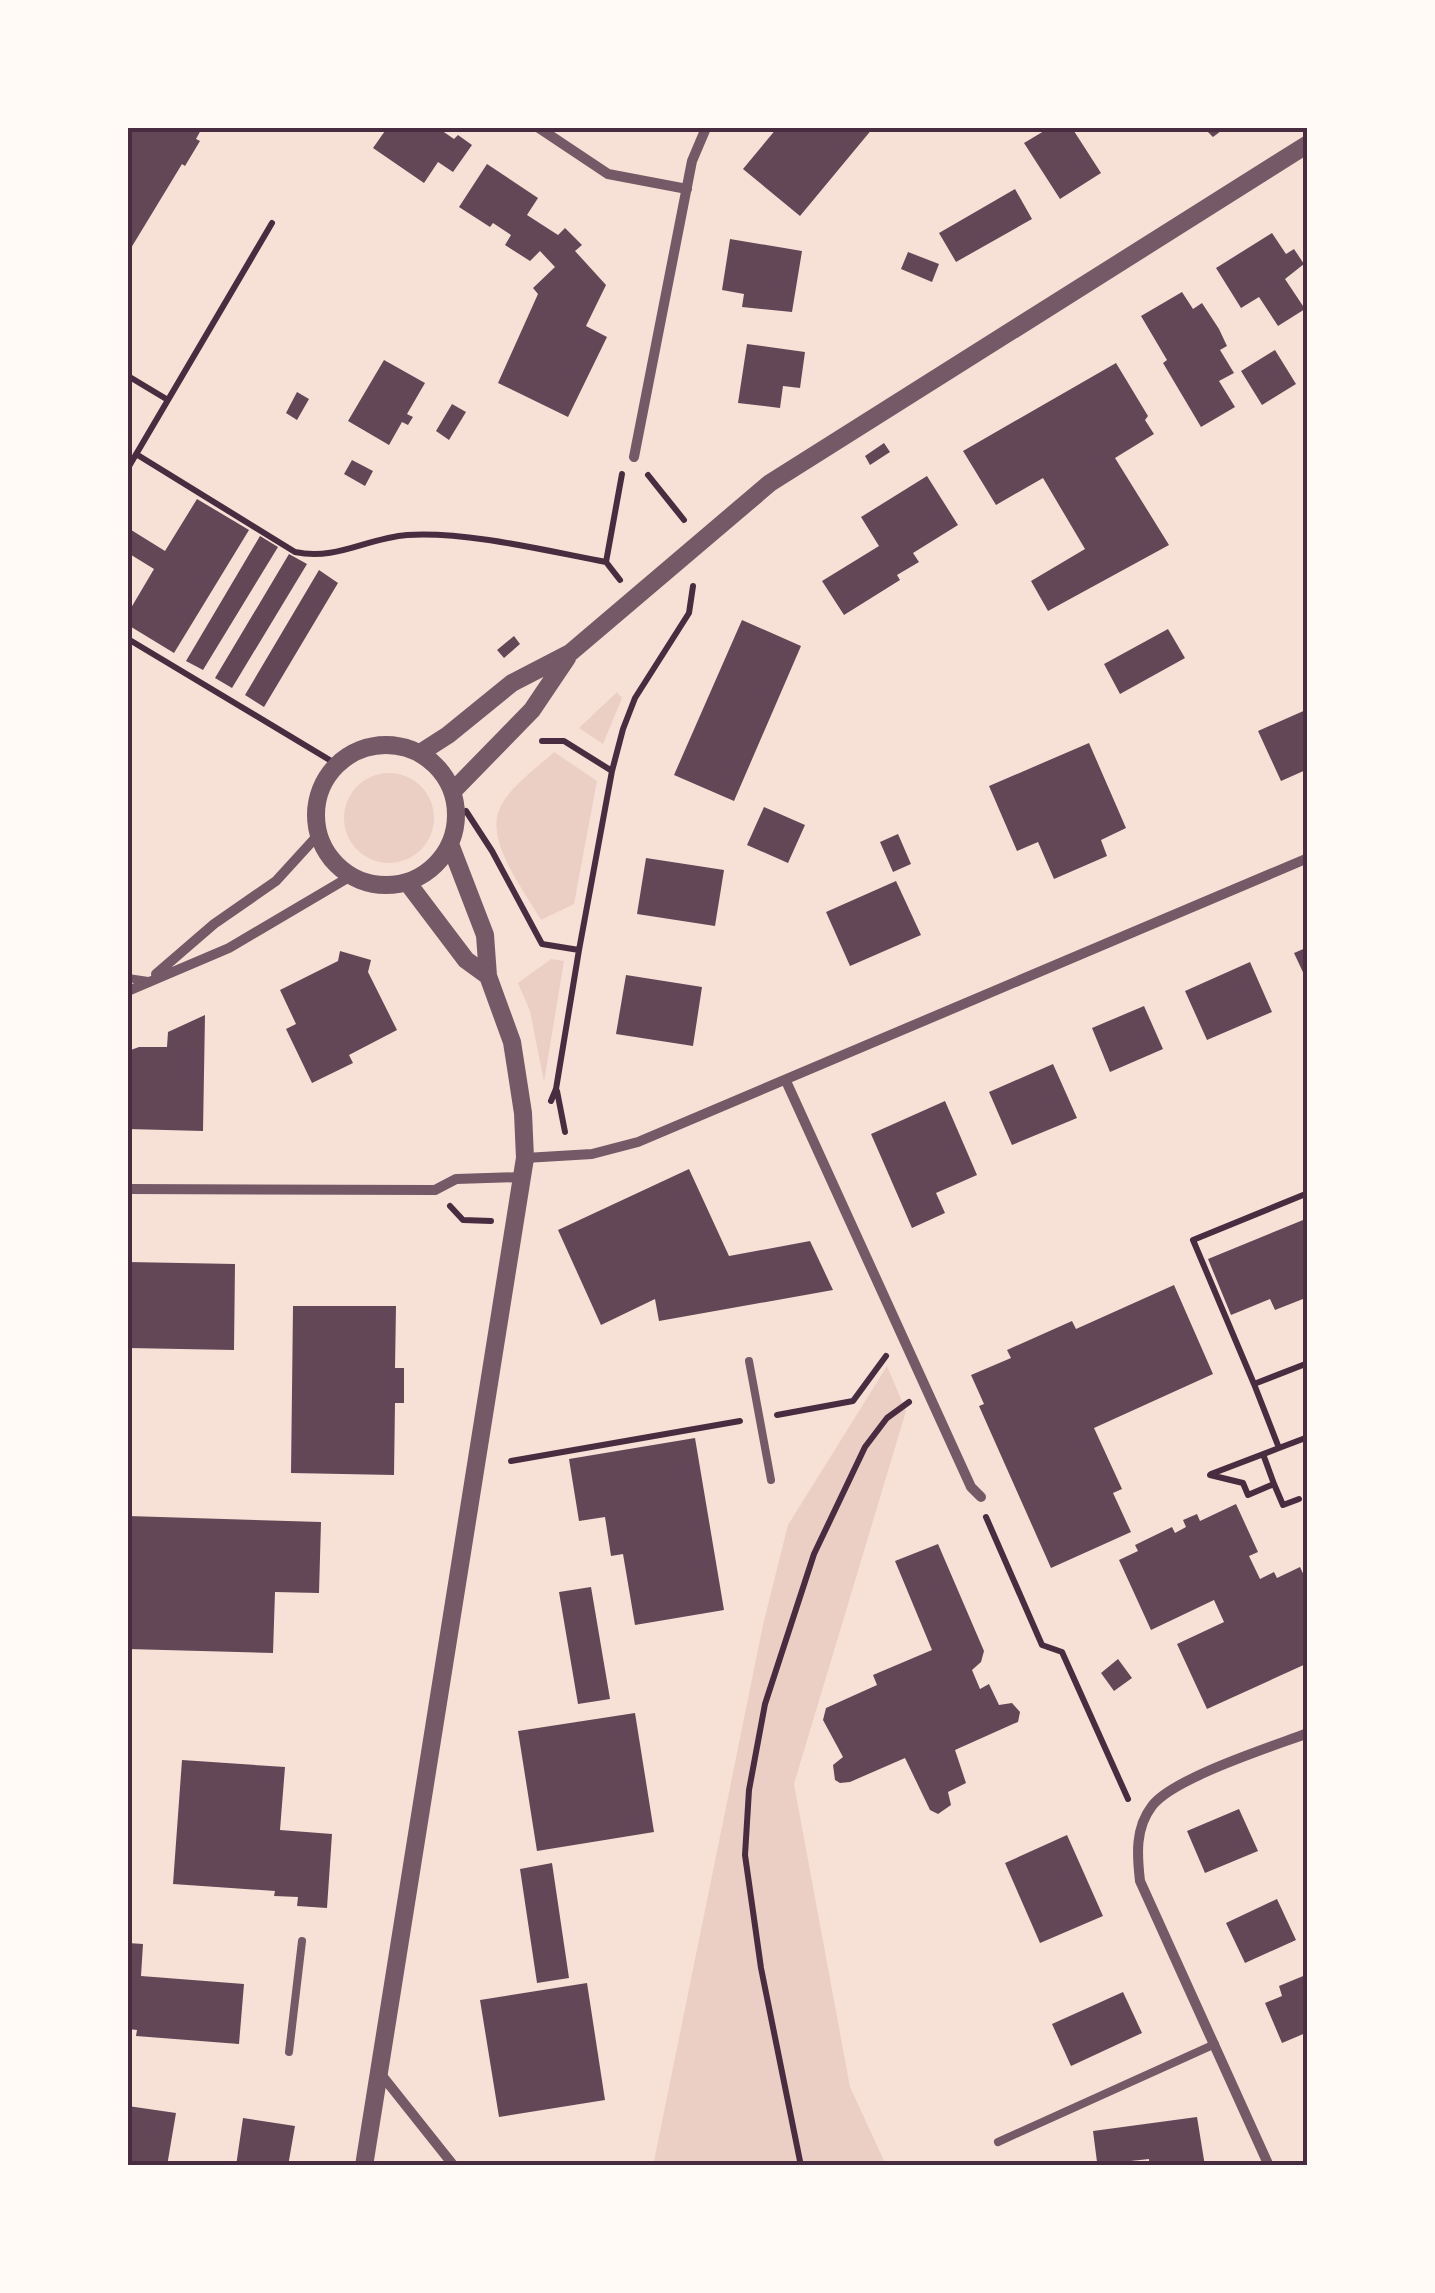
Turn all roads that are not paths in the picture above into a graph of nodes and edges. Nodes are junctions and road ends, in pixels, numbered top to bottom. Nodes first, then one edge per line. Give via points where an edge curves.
1 (539, 128) edge
2 (706, 128) edge
3 (1308, 144) edge
4 (687, 189) junction
5 (634, 457) road end
6 (570, 653) junction
7 (420, 754) junction
8 (453, 792) junction
9 (318, 834) junction
10 (450, 844) junction
11 (1308, 858) edge
12 (351, 876) junction
13 (407, 882) junction
14 (488, 976) junction
15 (128, 978) edge
16 (148, 981) junction
17 (128, 991) edge
18 (786, 1081) junction
19 (524, 1168) junction
20 (128, 1188) edge
21 (749, 1361) dead end
22 (771, 1480) dead end
23 (981, 1497) road end
24 (1308, 1732) edge
25 (302, 1941) dead end
26 (1214, 2044) junction
27 (290, 2052) dead end
28 (379, 2072) junction
29 (998, 2142) dead end
30 (364, 2166) edge
31 (454, 2166) edge
32 (1269, 2166) edge

1 - 4 street via 608,174
2 - 4 street
3 - 6 street via 770,483
4 - 5 street
6 - 7 street via 512,684
6 - 8 street via 532,710
7 - 8 street
7 - 9 street via 369,747 338,764 316,805
8 - 10 street
9 - 12 street
9 - 16 street via 276,880
10 - 13 street via 427,873
10 - 14 street via 486,935
11 - 18 street
12 - 13 street via 386,886
12 - 16 street via 229,948
13 - 14 street via 466,960
14 - 19 street via 519,1076
15 - 16 lane
16 - 17 street
18 - 19 street via 638,1142
18 - 23 street
19 - 20 street via 456,1179 435,1190
19 - 28 street
21 - 22 lane
24 - 26 street via 1170,1788 1140,1828 1140,1882
25 - 27 lane
26 - 29 lane
26 - 32 street
28 - 30 street
28 - 31 street

